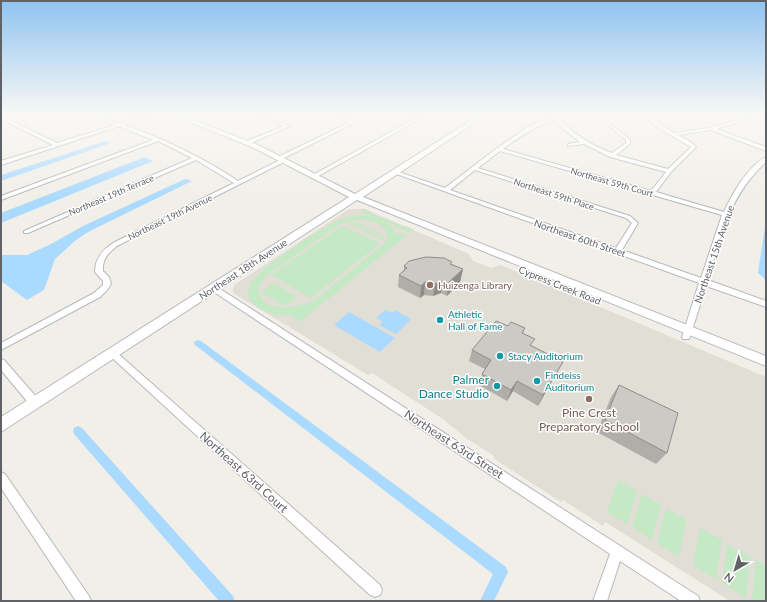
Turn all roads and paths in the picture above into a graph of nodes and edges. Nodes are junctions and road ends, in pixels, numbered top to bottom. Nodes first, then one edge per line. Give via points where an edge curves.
1 (51, 142) edge
2 (66, 142) edge
3 (151, 142) edge
4 (162, 142) edge
5 (249, 142) edge
6 (315, 142) edge
7 (376, 142) edge
8 (439, 142) edge
9 (510, 142) edge
10 (628, 142) edge
11 (687, 142) edge
12 (747, 142) edge
13 (583, 143) joint
14 (57, 145) junction
15 (570, 145) dead end
16 (499, 149) junction
17 (766, 149) edge
18 (612, 156) junction
19 (197, 158) junction
20 (282, 159) junction
21 (766, 159) edge
22 (1, 163) edge
23 (474, 168) junction
24 (669, 171) junction
25 (394, 172) junction
26 (313, 177) junction
27 (238, 183) junction
28 (446, 190) junction
29 (653, 193) junction
30 (356, 197) junction
31 (1, 198) edge
32 (725, 214) junction
33 (26, 232) dead end
34 (618, 251) junction
35 (704, 282) junction
36 (214, 288) junction
37 (766, 304) edge
38 (687, 333) junction
39 (1, 347) edge
40 (112, 353) junction
41 (766, 361) edge
42 (1, 363) edge
43 (766, 370) edge
44 (35, 403) junction
45 (1, 425) edge
46 (1, 478) edge
47 (617, 550) junction
48 (375, 590) dead end
49 (84, 601) edge
50 (600, 601) edge
51 (694, 601) edge

1 - 14 street
2 - 14 street
3 - 31 street
4 - 19 street
5 - 20 street, Cypress Creek Road
6 - 20 street, Northeast 19th Avenue
7 - 26 street
8 - 25 street, Northeast 18th Avenue
9 - 16 street
10 - 18 street
11 - 24 street via 694,147
12 - 17 street
13 - 15 street
13 - 18 street
14 - 22 street
16 - 23 street
16 - 29 street, Northeast 59th Court
18 - 24 street
19 - 27 street
19 - 33 street, Northeast 19th Terrace
20 - 26 street, Cypress Creek Road
20 - 27 street, Northeast 19th Avenue
21 - 32 street, Northeast 15th Avenue via 752,170 737,190
23 - 28 street
23 - 34 street, Northeast 59th Place via 633,220 635,223
24 - 29 street
25 - 28 street, Northeast 60th Street
25 - 30 street, Northeast 18th Avenue
26 - 30 street, Cypress Creek Road
27 - 39 street, Northeast 19th Avenue via 143,229 109,249 103,254 98,265 99,272 108,283 106,288
28 - 34 street, Northeast 60th Street
29 - 32 street, Northeast 59th Court
30 - 36 street, Northeast 18th Avenue
30 - 38 street, Cypress Creek Road via 364,204
32 - 35 street, Northeast 15th Avenue
34 - 35 street, Northeast 60th Street
35 - 37 street, Northeast 60th Street
35 - 38 street, Northeast 15th Avenue
36 - 40 street, Northeast 18th Avenue
36 - 47 street, Northeast 63rd Street
38 - 41 street, Cypress Creek Road
38 - 43 street, Cypress Creek Road
40 - 44 street, Northeast 18th Avenue
40 - 48 street, Northeast 63rd Court
42 - 44 street
44 - 45 street, Northeast 18th Avenue
46 - 49 street
47 - 50 street
47 - 51 street, Northeast 63rd Street

